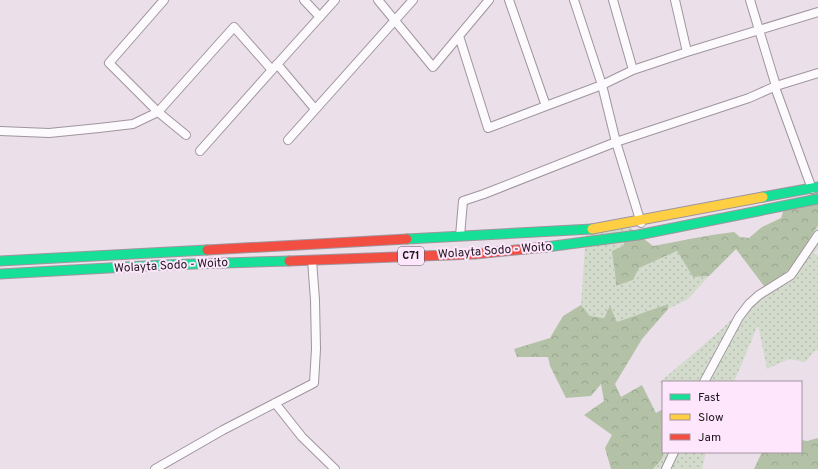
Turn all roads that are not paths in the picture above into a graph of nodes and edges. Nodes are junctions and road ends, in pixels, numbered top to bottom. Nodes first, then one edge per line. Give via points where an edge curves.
1 (164, 0) edge
2 (304, 0) edge
3 (335, 0) edge
4 (378, 0) edge
5 (413, 0) edge
6 (489, 0) edge
7 (509, 0) edge
8 (574, 0) edge
9 (612, 0) edge
10 (675, 0) edge
11 (750, 0) edge
12 (818, 12) edge
13 (320, 17) junction
14 (395, 19) junction
15 (760, 29) junction
16 (459, 36) junction
17 (687, 52) junction
18 (275, 67) junction
19 (633, 70) junction
20 (818, 73) edge
21 (602, 85) junction
22 (776, 86) junction
23 (546, 106) junction
24 (315, 109) junction
25 (158, 112) junction
26 (0, 131) edge
27 (186, 136) dead end
28 (288, 140) dead end
29 (616, 142) junction
30 (200, 151) dead end
31 (815, 188) edge
32 (818, 200) edge
33 (640, 220) junction
34 (645, 233) junction
35 (818, 235) edge
36 (460, 236) junction
37 (426, 238) junction
38 (426, 256) junction
39 (312, 260) junction
40 (0, 261) edge
41 (0, 274) edge
42 (705, 381) edge
43 (275, 403) junction
44 (674, 453) edge
45 (667, 468) edge
46 (155, 469) edge
47 (335, 469) edge

1 - 25 street via 109,63
2 - 13 street
3 - 13 street
4 - 14 street
5 - 14 street
6 - 16 street
7 - 23 street
8 - 21 street
9 - 19 street
10 - 17 street
11 - 15 street
12 - 15 street
13 - 18 street
14 - 16 street via 433,67
14 - 24 street
15 - 17 street
15 - 22 street
16 - 23 street via 488,128
17 - 19 street
18 - 24 street
18 - 25 street via 234,27
18 - 30 street
19 - 21 street
20 - 22 street
21 - 23 street
21 - 29 street
22 - 29 street via 749,98
22 - 31 street
24 - 28 street
25 - 26 street via 133,124 49,133
25 - 27 street
29 - 33 street
29 - 36 street via 463,201
31 - 33 highway, Wolayta Sodo - Woito / C71
32 - 34 highway, Wolayta Sodo - Woito / C71
33 - 34 street
33 - 36 highway, Wolayta Sodo - Woito / C71 via 590,229
34 - 38 highway, Wolayta Sodo - Woito / C71 via 560,246
35 - 42 street via 791,274 749,304 739,317
36 - 37 highway, Wolayta Sodo - Woito / C71
37 - 38 highway
37 - 40 highway, Wolayta Sodo - Woito / C71
38 - 39 highway, Wolayta Sodo - Woito / C71
39 - 41 highway, Wolayta Sodo - Woito / C71
39 - 43 street via 316,348 314,382
43 - 46 street
43 - 47 street via 302,437
44 - 45 street

